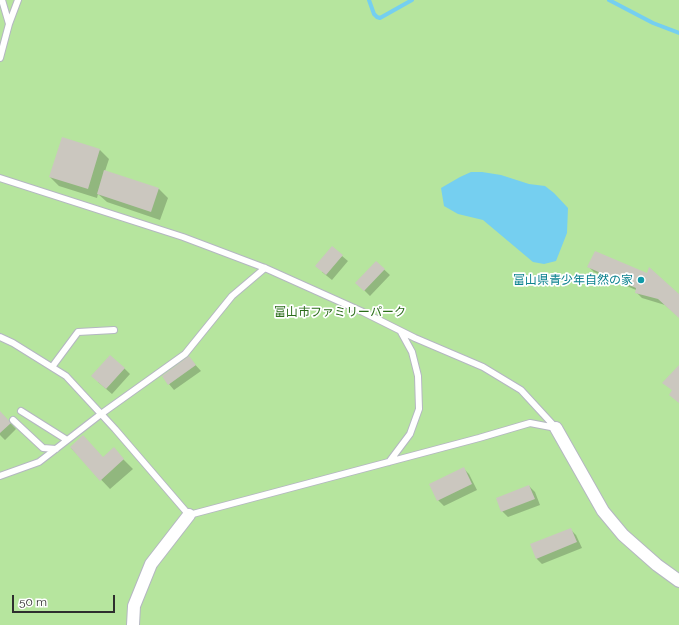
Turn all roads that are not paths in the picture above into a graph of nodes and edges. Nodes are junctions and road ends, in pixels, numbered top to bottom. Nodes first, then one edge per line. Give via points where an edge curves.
1 (2, 0) edge
2 (18, 0) edge
3 (10, 24) junction
4 (0, 58) edge
5 (0, 178) edge
6 (265, 268) junction
7 (114, 330) dead end
8 (401, 332) junction
9 (0, 337) edge
10 (52, 367) junction
11 (20, 411) dead end
12 (101, 414) junction
13 (13, 420) dead end
14 (556, 428) junction
15 (67, 440) junction
16 (56, 449) junction
17 (389, 462) junction
18 (0, 476) edge
19 (188, 515) junction
20 (679, 581) edge
21 (133, 625) edge

1 - 3 lane
2 - 3 lane
3 - 4 lane
5 - 6 lane via 183,237
6 - 8 lane
6 - 12 lane via 232,296 185,354
7 - 10 lane via 78,332
8 - 14 lane via 483,367 521,390
8 - 17 lane via 412,352 418,376 420,409 410,434
9 - 10 lane
10 - 12 lane via 66,376
11 - 15 lane
12 - 15 lane
12 - 19 lane
13 - 16 lane via 43,448
14 - 17 lane via 530,423
14 - 20 street via 603,511 623,535
15 - 16 lane
16 - 18 lane via 39,462
17 - 19 lane
19 - 21 street via 151,564 134,606

